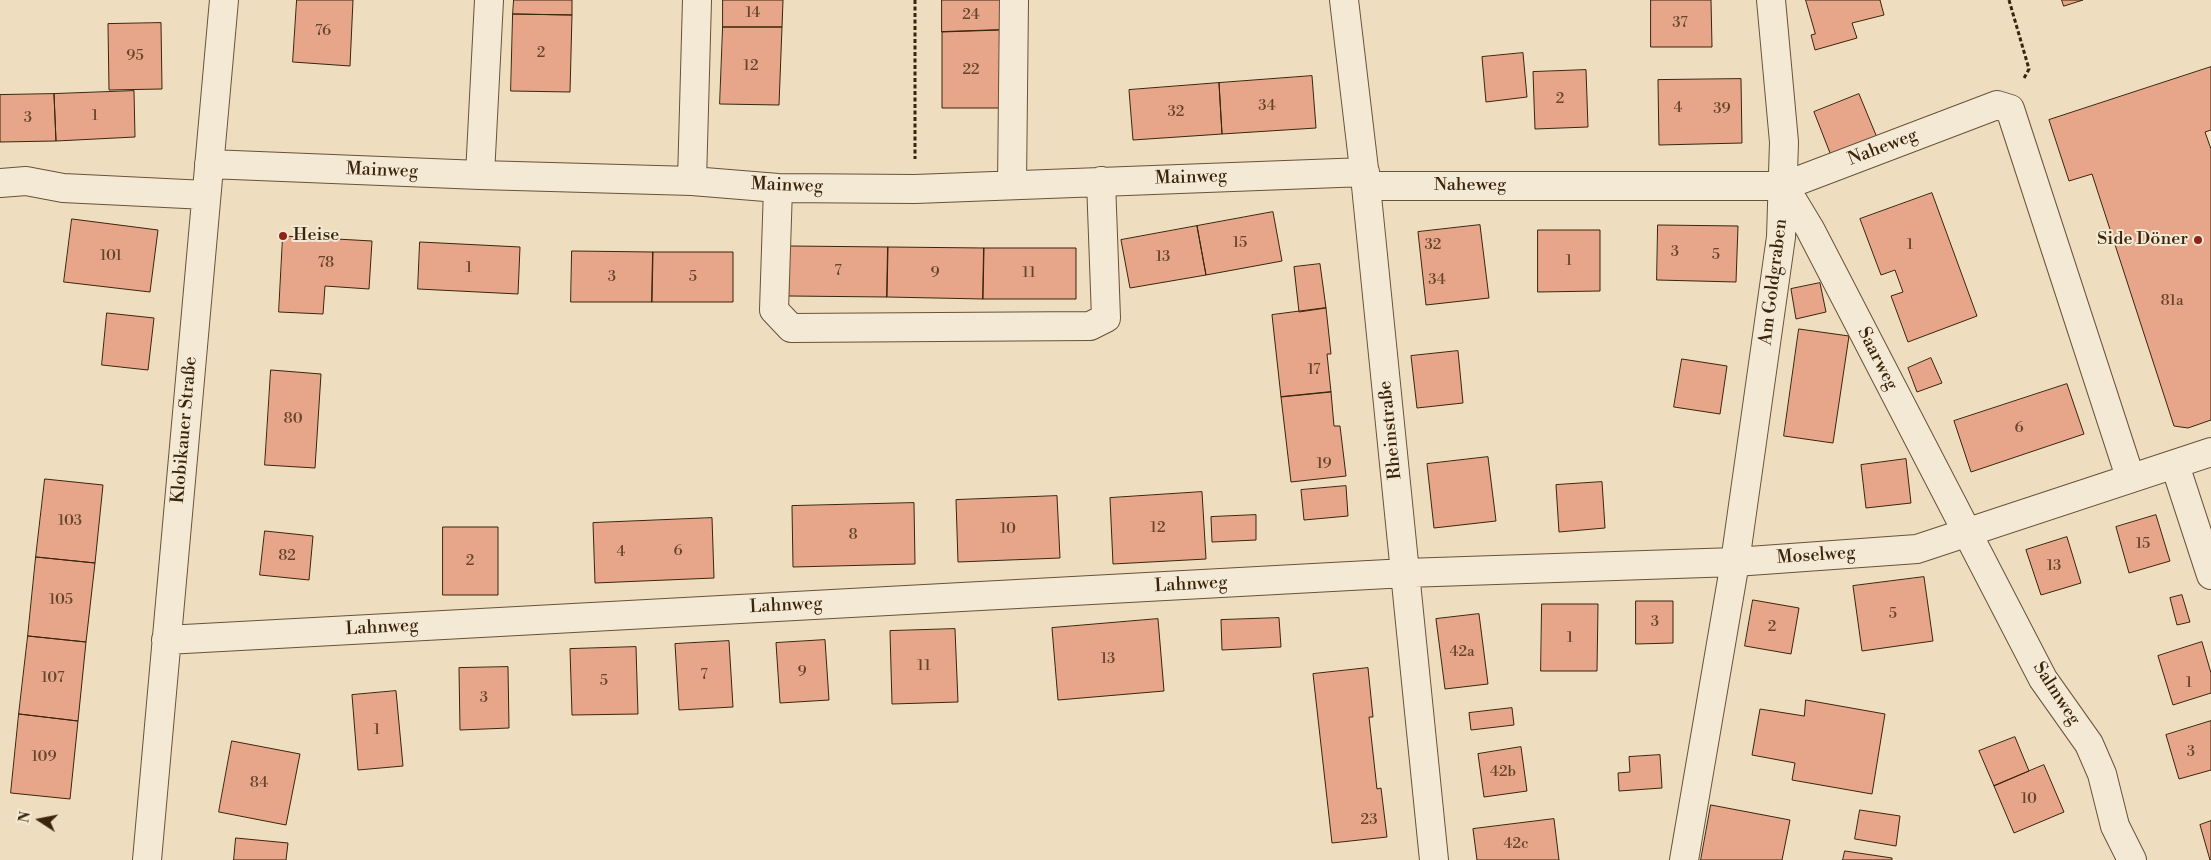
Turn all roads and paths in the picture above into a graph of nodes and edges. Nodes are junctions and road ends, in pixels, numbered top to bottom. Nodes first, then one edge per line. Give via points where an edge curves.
1 (224, 0) edge
2 (489, 0) edge
3 (697, 0) edge
4 (915, 0) edge
5 (1014, 0) edge
6 (1344, 0) edge
7 (1771, 0) edge
8 (2009, 0) edge
9 (2010, 108) junction
10 (209, 164) junction
11 (480, 175) junction
12 (1365, 179) junction
13 (692, 181) junction
14 (1101, 181) junction
15 (0, 183) edge
16 (1012, 186) junction
17 (1784, 186) junction
18 (778, 188) junction
19 (915, 189) junction
20 (206, 195) junction
21 (2211, 452) edge
22 (2175, 465) junction
23 (2130, 478) junction
24 (1967, 532) junction
25 (1735, 562) junction
26 (1406, 573) junction
27 (2211, 575) edge
28 (166, 640) junction
29 (147, 860) edge
30 (1434, 860) edge
31 (1684, 860) edge
32 (2132, 860) edge

1 - 10 street, Klobikauer Straße
2 - 11 street
3 - 13 street
4 - 19 path
5 - 16 street
6 - 12 street, Rheinstraße
7 - 17 street, Am Goldgraben via 1784,142
8 - 9 path via 2029,68
9 - 17 street, Naheweg via 1997,105
9 - 23 street
10 - 11 street, Mainweg
10 - 20 street, Klobikauer Straße
11 - 13 street, Mainweg
12 - 14 street, Mainweg
12 - 17 street, Naheweg
12 - 26 street, Rheinstraße
13 - 18 street, Mainweg
14 - 16 street, Mainweg
14 - 18 street via 1106,318 1090,326 791,328 774,310
15 - 20 street via 26,181 63,188
16 - 19 street, Mainweg
17 - 24 street, Saarweg via 1810,229
17 - 25 street, Am Goldgraben via 1781,237
18 - 19 street, Mainweg
20 - 28 street, Klobikauer Straße
21 - 22 street, Moselweg
22 - 23 street, Moselweg
22 - 27 street
23 - 24 street, Moselweg
24 - 25 street, Moselweg via 1917,550
24 - 32 street, Salmweg via 2044,679 2089,744 2102,774 2115,826
25 - 26 street, Moselweg
25 - 31 street
26 - 28 street, Lahnweg
26 - 30 street, Rheinstraße
28 - 29 street, Klobikauer Straße

